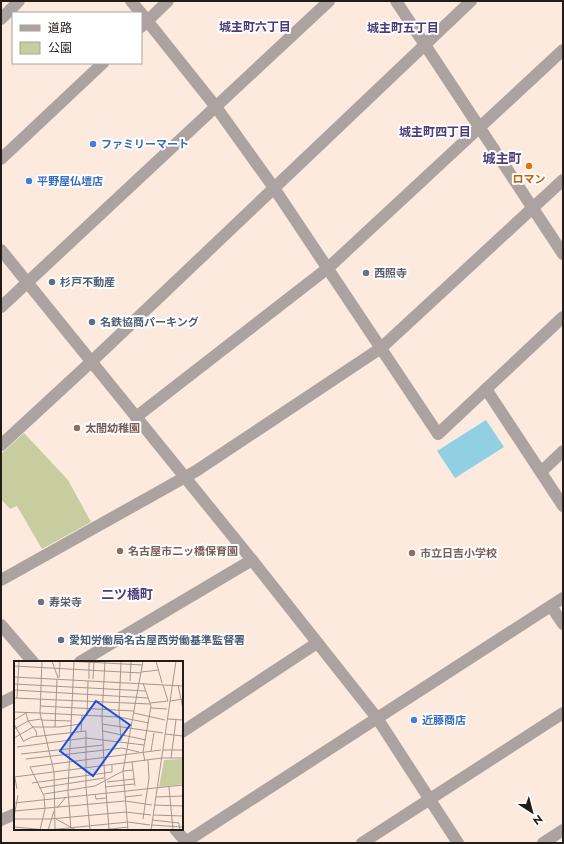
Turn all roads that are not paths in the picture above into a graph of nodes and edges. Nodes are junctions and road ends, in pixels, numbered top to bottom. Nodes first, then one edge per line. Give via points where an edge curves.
1 (19, 1) edge
2 (131, 1) edge
3 (168, 1) edge
4 (330, 1) edge
5 (396, 1) edge
6 (471, 1) edge
7 (139, 12) edge
8 (143, 18) edge
9 (1, 19) edge
10 (425, 45) junction
11 (563, 50) edge
12 (102, 64) edge
13 (216, 107) junction
14 (479, 127) junction
15 (1, 159) edge
16 (563, 180) edge
17 (274, 188) junction
18 (532, 208) junction
19 (1, 250) edge
20 (563, 254) edge
21 (328, 268) junction
22 (27, 283) junction
23 (1, 307) edge
24 (563, 317) edge
25 (381, 348) junction
26 (91, 362) junction
27 (486, 389) junction
28 (136, 417) junction
29 (1, 445) edge
30 (563, 451) edge
31 (541, 472) junction
32 (184, 478) junction
33 (563, 506) edge
34 (252, 560) junction
35 (1, 580) edge
36 (563, 598) edge
37 (551, 606) junction
38 (1, 624) edge
39 (563, 624) edge
40 (317, 643) junction
41 (32, 661) edge
42 (82, 661) edge
43 (14, 696) edge
44 (1, 703) edge
45 (563, 713) edge
46 (377, 718) junction
47 (183, 731) edge
48 (430, 800) junction
49 (14, 814) edge
50 (1, 820) edge
51 (176, 830) edge
52 (563, 830) edge
53 (186, 843) edge
54 (362, 843) edge
55 (458, 843) edge
56 (543, 843) edge

1 - 9 street
2 - 7 street
3 - 8 street
4 - 13 street
5 - 10 street
6 - 10 street
8 - 13 street
10 - 14 street
10 - 17 street
11 - 14 street
12 - 15 street
13 - 17 street
13 - 22 street
14 - 18 street
14 - 21 street
16 - 18 street
17 - 21 street
17 - 26 street
18 - 20 street
18 - 25 street
19 - 22 street
21 - 25 street
21 - 28 street
22 - 23 street
22 - 26 street
24 - 27 street
25 - 27 street via 438,434
25 - 32 street
26 - 28 street
26 - 29 street
27 - 31 street
28 - 32 street
30 - 31 street
31 - 33 street
32 - 34 street
32 - 35 street
34 - 40 street
34 - 42 street
36 - 37 street
37 - 39 street
37 - 46 street
38 - 41 street
40 - 46 street
40 - 47 street
43 - 44 street
45 - 48 street
46 - 48 street
46 - 53 street
48 - 54 street
48 - 55 street
49 - 50 street
51 - 53 street
52 - 56 street

